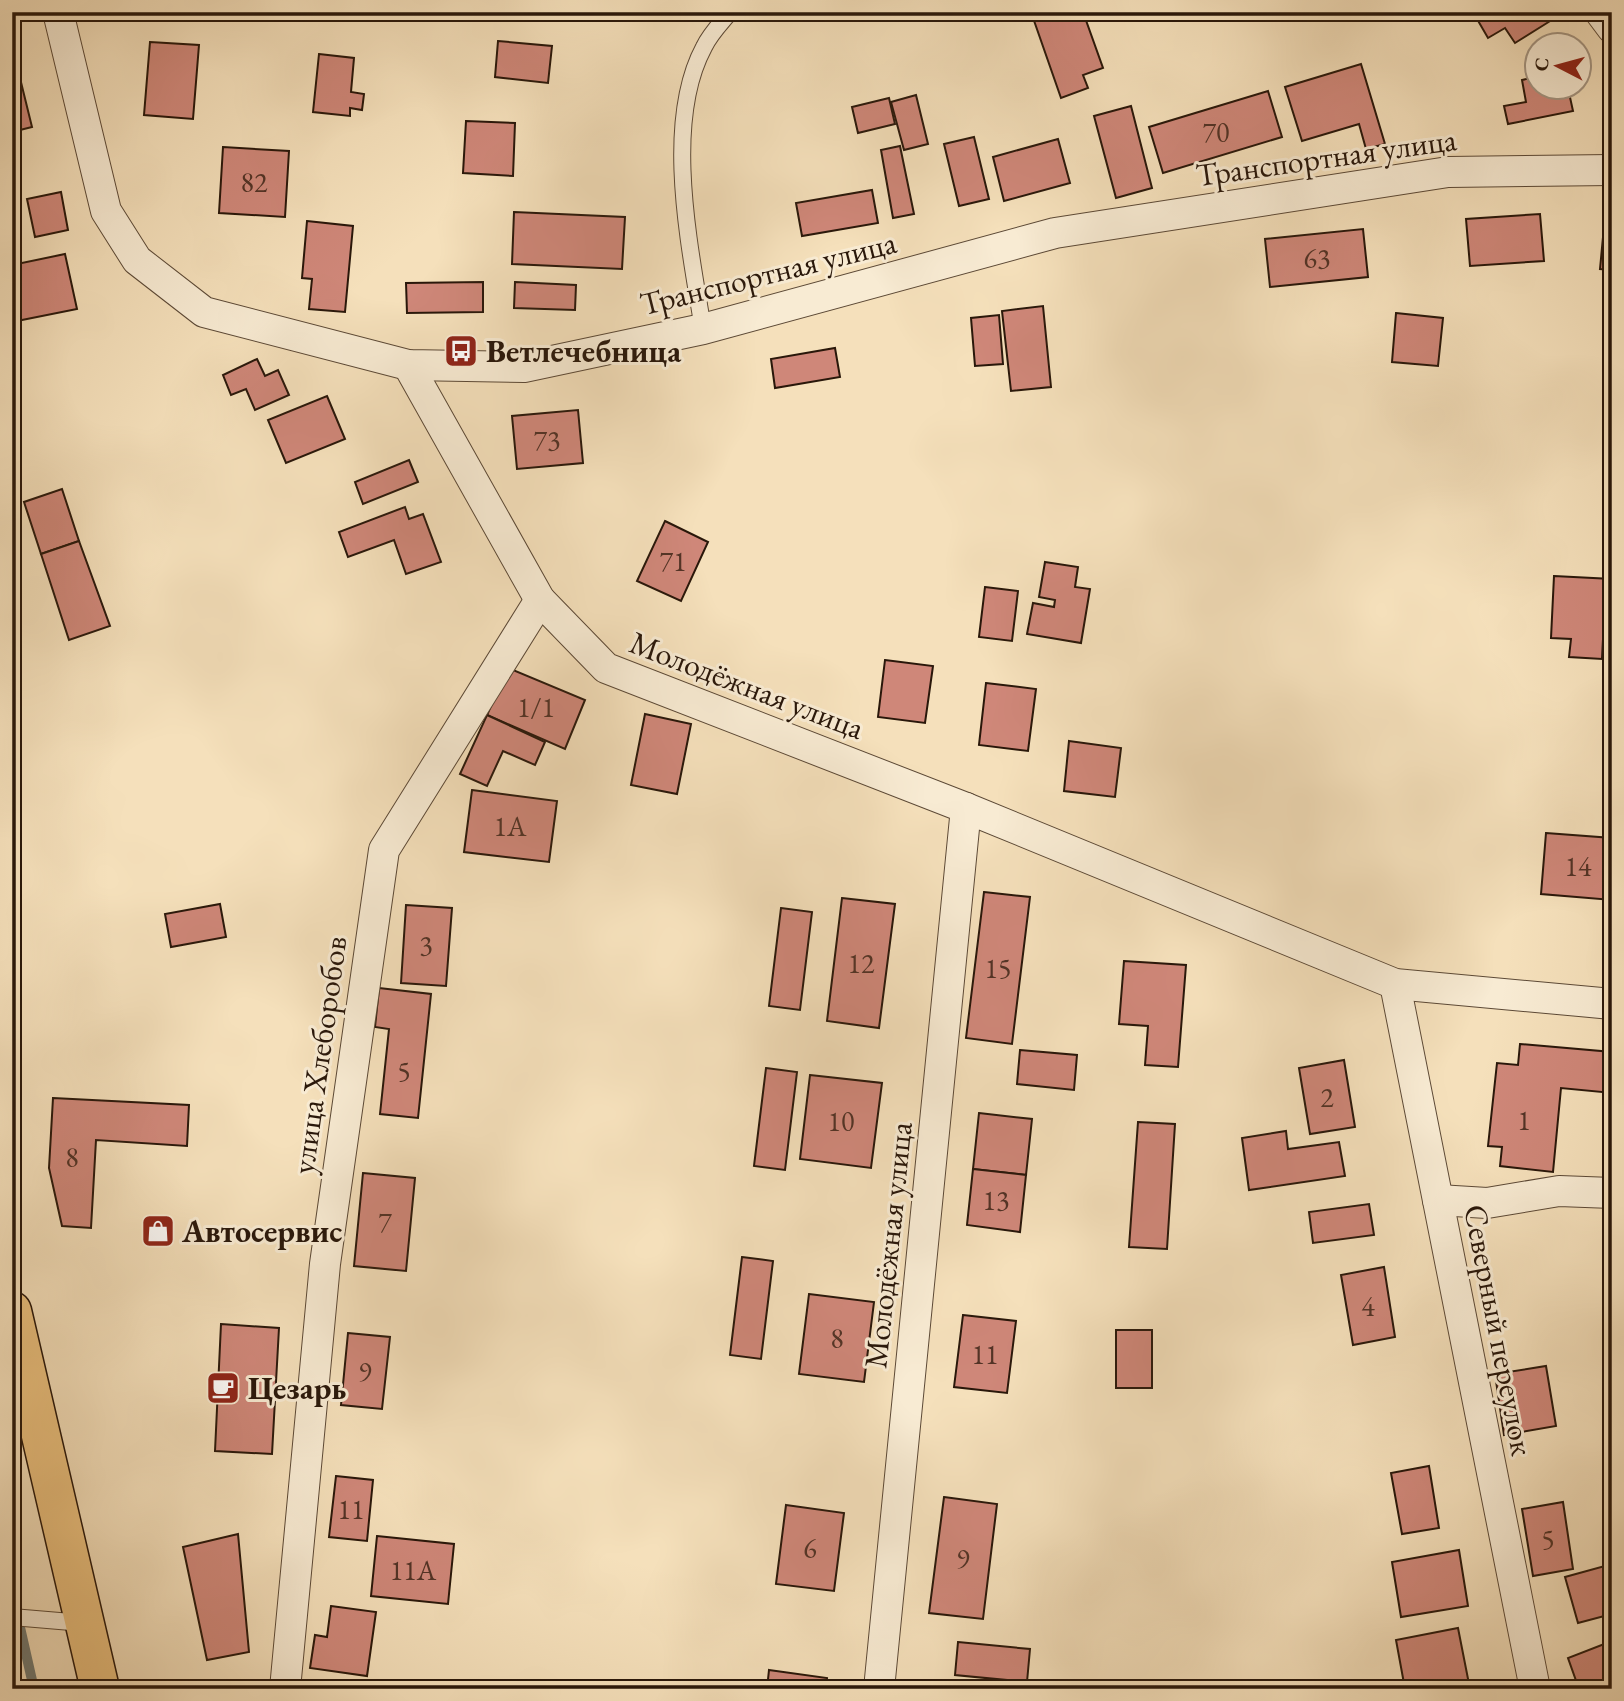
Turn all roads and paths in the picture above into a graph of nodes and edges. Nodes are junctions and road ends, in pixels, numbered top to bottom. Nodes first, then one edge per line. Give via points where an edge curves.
1 (58, 12) edge
2 (730, 12) edge
3 (1600, 12) edge
4 (1612, 28) edge
5 (1612, 170) edge
6 (703, 329) junction
7 (408, 365) junction
8 (540, 600) junction
9 (966, 808) junction
10 (1395, 984) junction
11 (1612, 1004) edge
12 (1612, 1193) edge
13 (1438, 1200) junction
14 (12, 1311) edge
15 (12, 1618) edge
16 (85, 1623) junction
17 (100, 1689) edge
18 (285, 1689) edge
19 (879, 1689) edge
20 (1535, 1689) edge

1 - 7 street, Транспортная улица via 106,211 137,260 204,312
2 - 6 lane via 704,47 688,95 681,161
3 - 4 street
5 - 6 street, Транспортная улица via 1448,172 1055,233
6 - 7 street, Транспортная улица via 524,367
7 - 8 street, Молодёжная улица
8 - 9 street, Молодёжная улица via 606,668
8 - 18 street, улица Хлеборобов via 384,850 325,1264
9 - 10 street, Молодёжная улица
9 - 19 street, Молодёжная улица
10 - 11 street, Молодёжная улица
10 - 13 street, Северный переулок
12 - 13 street via 1559,1191 1487,1203
13 - 20 street, Северный переулок
14 - 16 highway
15 - 16 lane
16 - 17 highway

